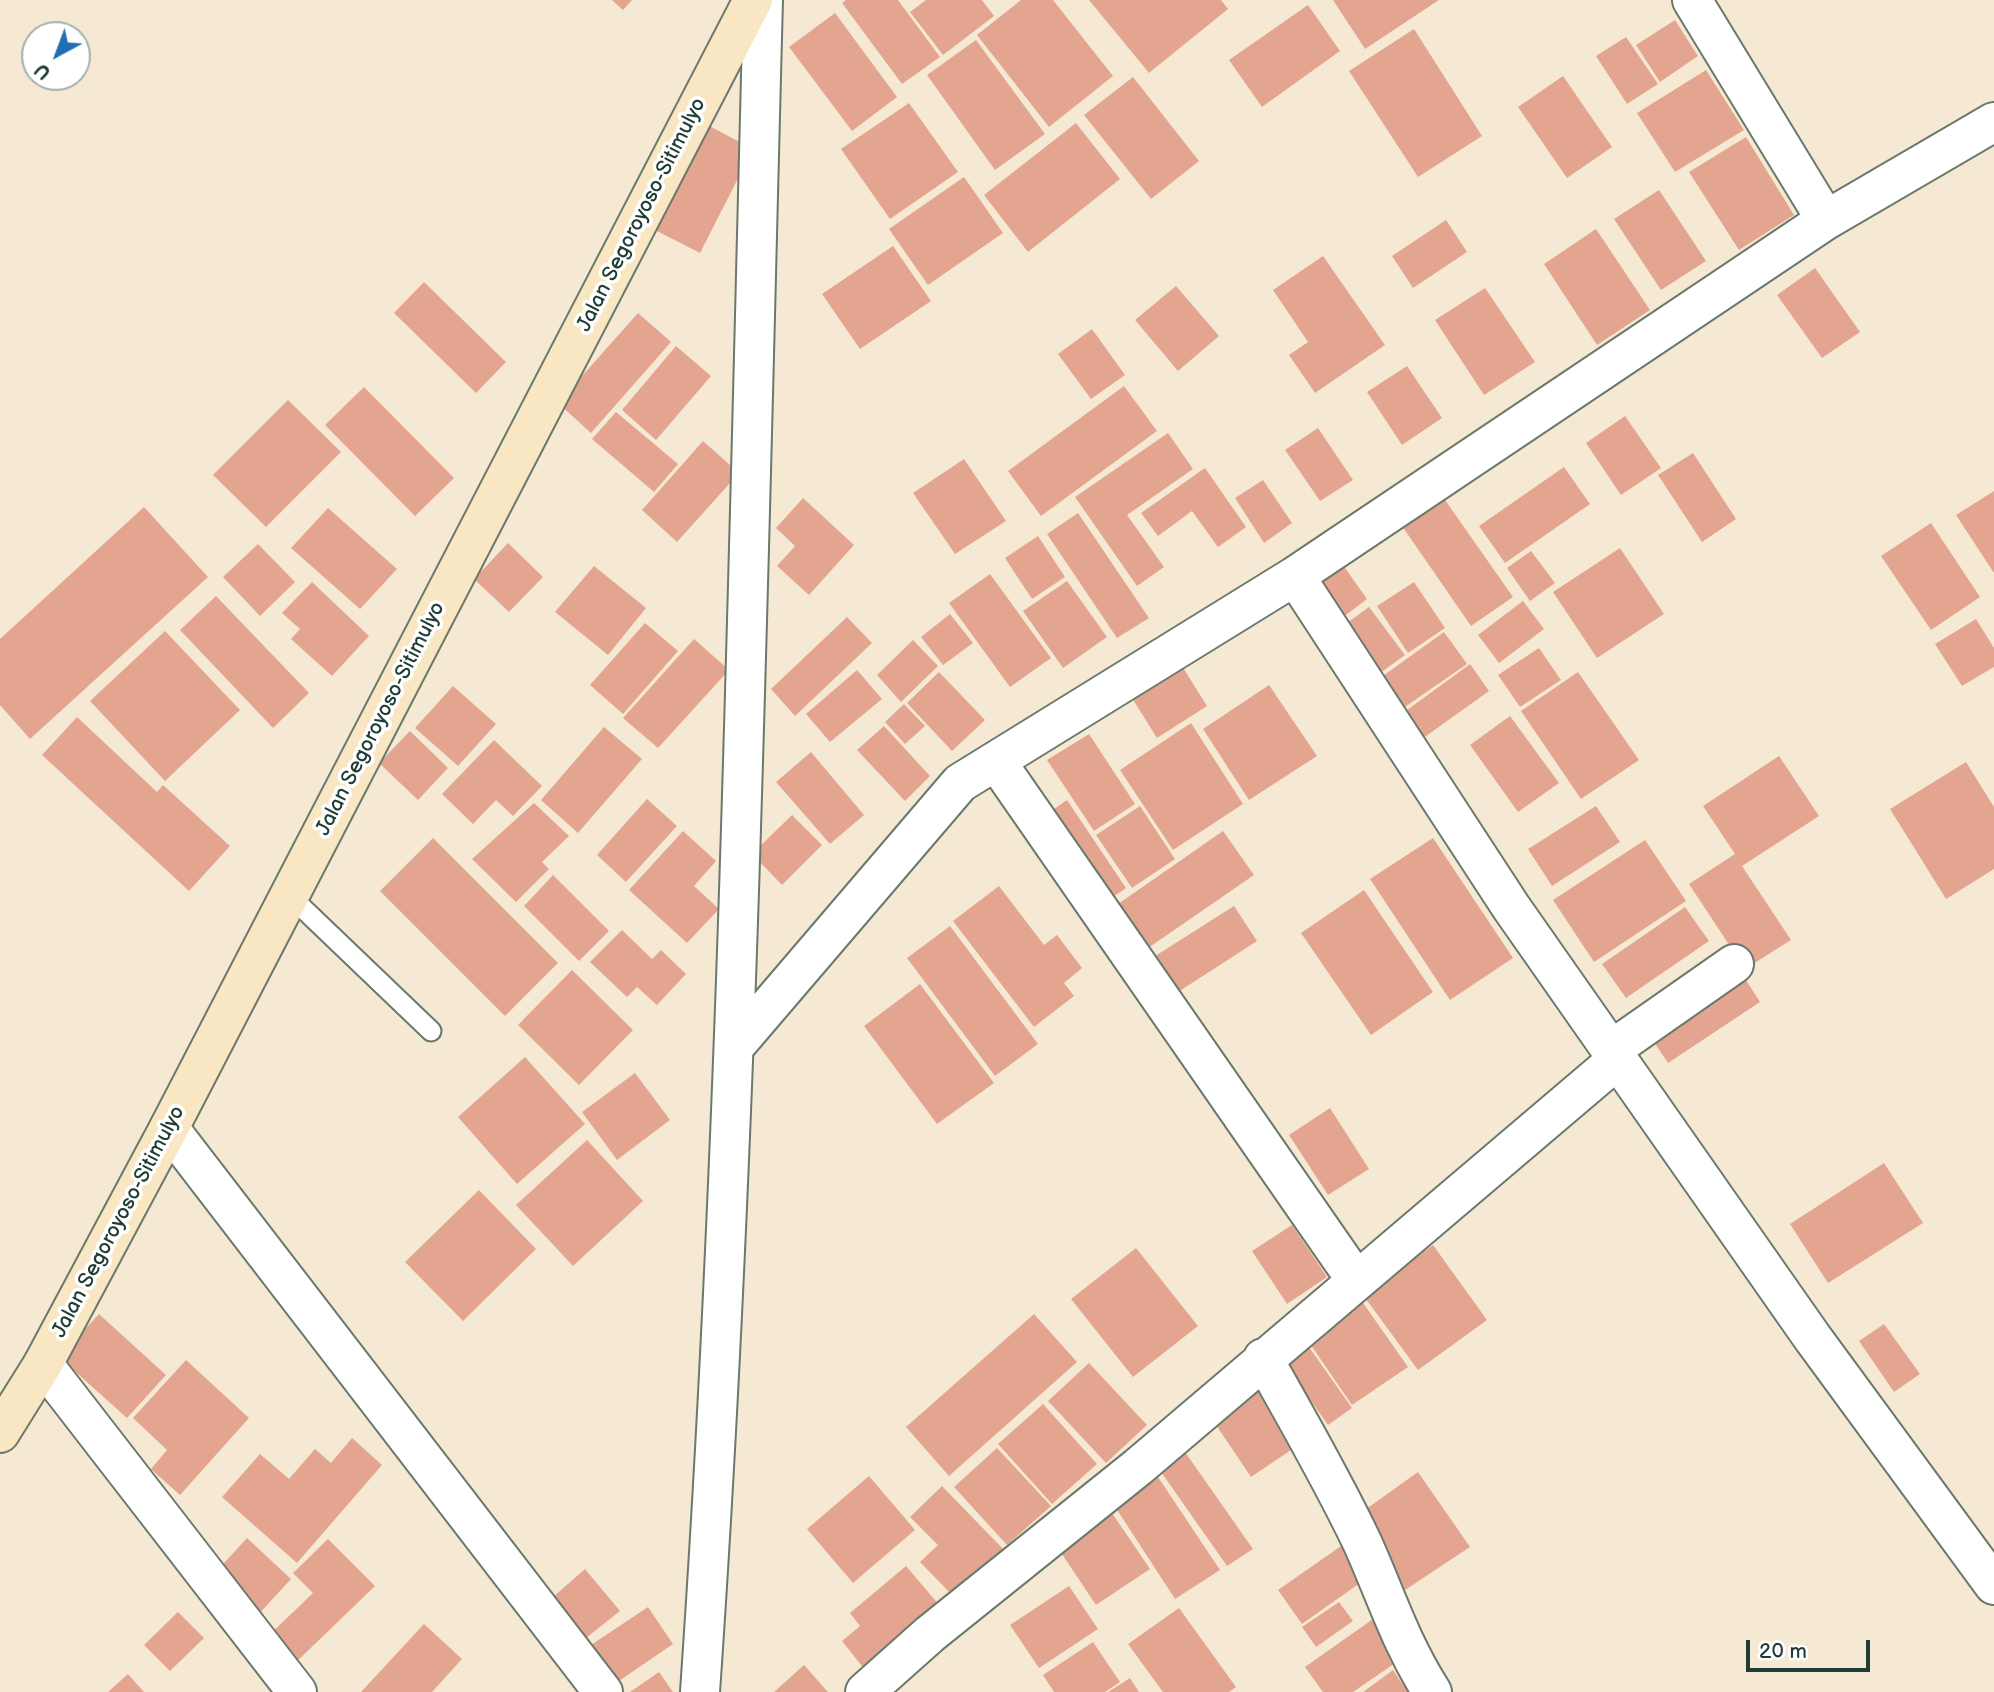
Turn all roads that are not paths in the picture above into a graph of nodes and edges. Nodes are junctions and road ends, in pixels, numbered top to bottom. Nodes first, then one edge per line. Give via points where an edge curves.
1 (753, 0) edge
2 (763, 0) edge
3 (1692, 0) edge
4 (1994, 122) edge
5 (1826, 220) junction
6 (1295, 576) junction
7 (996, 761) junction
8 (290, 896) junction
9 (1734, 964) dead end
10 (430, 1031) dead end
11 (734, 1046) junction
12 (1614, 1055) junction
13 (169, 1128) junction
14 (1356, 1280) junction
15 (1263, 1358) junction
16 (43, 1364) junction
17 (0, 1433) edge
18 (1994, 1585) edge
19 (297, 1692) edge
20 (603, 1692) edge
21 (700, 1692) edge
22 (865, 1692) edge
23 (1432, 1692) edge

1 - 8 main road, Jalan Segoroyoso-Sitimulyo
2 - 11 street
3 - 5 street
4 - 5 street
5 - 6 street
6 - 7 street
6 - 12 street via 1511,907
7 - 11 street via 960,783
7 - 14 street
8 - 10 lane
8 - 13 main road, Jalan Segoroyoso-Sitimulyo
9 - 12 street
11 - 21 street via 715,1488
12 - 14 street
12 - 18 street
13 - 16 main road, Jalan Segoroyoso-Sitimulyo
13 - 20 street
14 - 15 street
15 - 22 street
15 - 23 street via 1328,1475 1409,1656
16 - 17 main road, Jalan Segoroyoso-Sitimulyo
16 - 19 street

